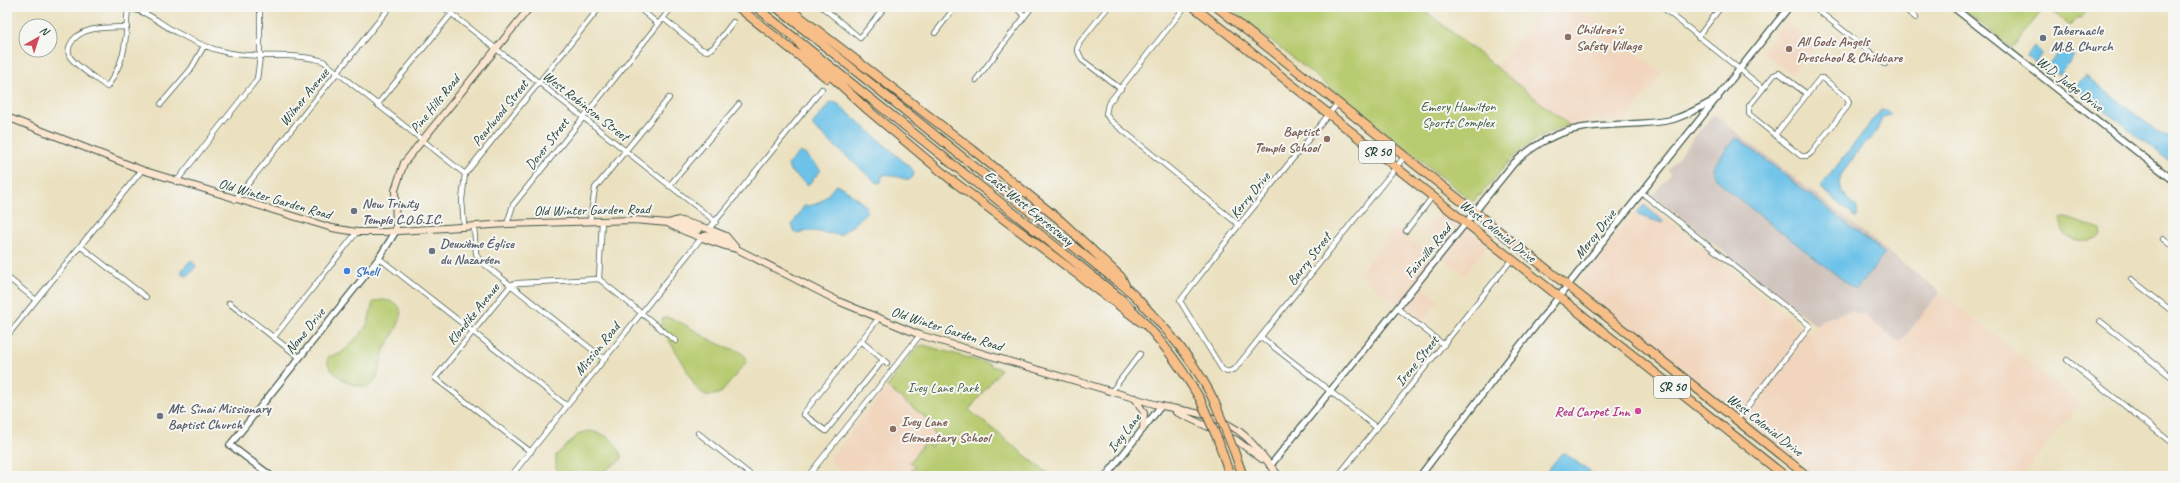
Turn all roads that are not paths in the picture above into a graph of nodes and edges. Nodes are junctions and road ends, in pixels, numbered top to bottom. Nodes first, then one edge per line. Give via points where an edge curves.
1 (260, 7) edge
2 (390, 7) edge
3 (443, 7) edge
4 (457, 7) edge
5 (530, 7) edge
6 (600, 7) edge
7 (638, 7) edge
8 (672, 7) edge
9 (738, 7) edge
10 (756, 7) edge
11 (776, 7) edge
12 (822, 7) edge
13 (885, 7) edge
14 (955, 7) edge
15 (1015, 7) edge
16 (1032, 7) edge
17 (1108, 7) edge
18 (1185, 7) edge
19 (1194, 7) edge
20 (1217, 7) edge
21 (1662, 7) edge
22 (1721, 7) edge
23 (1789, 7) edge
24 (1814, 7) edge
25 (1902, 7) edge
26 (1953, 7) edge
27 (128, 8) edge
28 (789, 8) edge
29 (452, 14) junction
30 (1026, 16) junction
31 (663, 18) junction
32 (1916, 18) dead end
33 (733, 22) dead end
34 (658, 24) junction
35 (127, 27) junction
36 (935, 32) dead end
37 (1698, 37) junction
38 (796, 39) junction
39 (204, 46) junction
40 (1268, 47) junction
41 (495, 49) junction
42 (260, 57) junction
43 (1259, 58) junction
44 (1885, 64) dead end
45 (1740, 70) junction
46 (337, 72) junction
47 (976, 80) dead end
48 (538, 83) junction
49 (843, 88) junction
50 (1763, 88) junction
51 (822, 89) dead end
52 (1120, 89) junction
53 (1808, 94) junction
54 (669, 98) dead end
55 (1718, 98) junction
56 (1338, 103) junction
57 (161, 104) dead end
58 (739, 104) dead end
59 (377, 105) junction
60 (1694, 112) junction
61 (1330, 114) junction
62 (1703, 116) junction
63 (7, 117) edge
64 (582, 118) junction
65 (1775, 135) junction
66 (421, 140) junction
67 (625, 151) junction
68 (1405, 156) junction
69 (1396, 167) junction
70 (142, 170) junction
71 (465, 174) junction
72 (2173, 180) edge
73 (176, 182) junction
74 (669, 186) junction
75 (1642, 193) junction
76 (1433, 196) junction
77 (235, 200) junction
78 (1474, 212) junction
79 (590, 221) junction
80 (602, 221) junction
81 (716, 222) junction
82 (1466, 222) junction
83 (668, 223) junction
84 (506, 224) junction
85 (1239, 225) junction
86 (464, 226) junction
87 (474, 226) junction
88 (674, 228) junction
89 (709, 229) junction
90 (396, 231) junction
91 (1406, 231) dead end
92 (357, 232) junction
93 (702, 236) junction
94 (2163, 238) dead end
95 (80, 246) junction
96 (735, 246) junction
97 (2173, 247) edge
98 (379, 258) junction
99 (1512, 259) junction
100 (7, 278) edge
101 (600, 279) junction
102 (2131, 279) dead end
103 (511, 285) junction
104 (1126, 286) junction
105 (1569, 286) junction
106 (146, 297) dead end
107 (1560, 297) junction
108 (36, 300) junction
109 (228, 303) dead end
110 (1397, 308) junction
111 (640, 312) junction
112 (2173, 312) edge
113 (878, 319) junction
114 (2100, 320) dead end
115 (1148, 326) junction
116 (473, 331) junction
117 (920, 335) junction
118 (7, 336) edge
119 (274, 336) junction
120 (1261, 337) junction
121 (676, 341) dead end
122 (860, 341) junction
123 (1444, 345) junction
124 (1140, 354) dead end
125 (299, 357) junction
126 (604, 359) junction
127 (2067, 360) dead end
128 (1227, 372) joint
129 (2173, 378) edge
130 (1111, 392) junction
131 (1331, 392) junction
132 (1682, 395) junction
133 (1135, 398) junction
134 (566, 405) junction
135 (1161, 406) junction
136 (1728, 413) junction
137 (1737, 420) junction
138 (1377, 428) junction
139 (1143, 429) junction
140 (698, 433) dead end
141 (2173, 444) edge
142 (531, 452) junction
143 (1270, 466) junction
144 (1772, 466) junction
145 (271, 476) edge
146 (511, 476) edge
147 (752, 476) edge
148 (808, 476) edge
149 (1106, 476) edge
150 (1230, 476) edge
151 (1243, 476) edge
152 (1279, 476) edge
153 (1338, 476) edge
154 (1420, 476) edge
155 (1785, 476) edge
156 (1793, 476) edge
157 (1807, 476) edge

1 - 42 street
2 - 46 street, Wilmer Avenue
3 - 29 street, West Robinson Street
4 - 29 street
5 - 41 main road, Pine Hills Road
6 - 48 street, Pearlwood Street
7 - 34 street
8 - 31 street, Dover Street
9 - 49 highway via 821,74
10 - 38 highway, East-West Expressway
11 - 104 highway, East-West Expressway via 1022,206
12 - 13 street via 860,38
14 - 36 street
15 - 30 street
16 - 30 street
17 - 52 street via 1077,49 1082,60
18 - 52 street
19 - 43 highway, West Colonial Drive / SR 50
20 - 40 highway, West Colonial Drive / SR 50
21 - 37 street
22 - 37 street
23 - 45 street, Mercy Drive
24 - 44 street
25 - 32 street
26 - 72 street, W.D. Judge Drive
27 - 35 street
27 - 39 street via 143,11
28 - 104 highway via 1061,220 1120,277
29 - 41 street, West Robinson Street
29 - 59 street
30 - 47 street
31 - 33 street via 701,49 708,51
31 - 34 street, Dover Street
34 - 64 street, Dover Street
35 - 35 street via 123,57 107,87 71,58 68,50 78,36 102,28
37 - 45 street
38 - 49 highway via 806,53
38 - 115 highway, East-West Expressway via 1120,298
39 - 42 street
39 - 57 street via 191,69
40 - 43 highway
40 - 56 highway, West Colonial Drive / SR 50
41 - 48 street, West Robinson Street
41 - 66 main road, Pine Hills Road
42 - 46 street via 311,57 323,61
42 - 73 street via 257,80
43 - 61 highway, West Colonial Drive / SR 50
45 - 50 street
45 - 55 street, Mercy Drive
46 - 59 street
46 - 77 street, Wilmer Avenue
48 - 64 street, West Robinson Street
48 - 71 street, Pearlwood Street
49 - 115 highway via 949,178 1136,320
50 - 53 street via 1779,73
50 - 65 street via 1749,106 1749,114
51 - 81 street
52 - 85 street via 1108,104 1106,114 1110,120
53 - 65 street
53 - 65 street via 1820,78 1823,78 1847,98 1848,102 1807,156 1801,156
54 - 67 street
55 - 60 street, Fairvilla Road
55 - 62 street, Mercy Drive
56 - 61 street, Kerry Drive
56 - 68 highway, West Colonial Drive / SR 50
58 - 74 street
59 - 66 street
60 - 62 street
60 - 78 street, Fairvilla Road via 1673,120 1590,125 1565,130 1527,150
61 - 69 highway, West Colonial Drive / SR 50
61 - 85 street, Kerry Drive
62 - 75 street, Mercy Drive
63 - 70 main road, Old Winter Garden Road
64 - 67 street, West Robinson Street
64 - 84 street, Dover Street via 513,205
66 - 71 street
66 - 90 main road, Pine Hills Road via 404,163 395,190
67 - 74 street, West Robinson Street
67 - 79 street via 595,188
68 - 69 street, Barry Street
68 - 78 highway, West Colonial Drive / SR 50
69 - 76 highway, West Colonial Drive / SR 50
69 - 120 street, Barry Street
70 - 73 main road, Old Winter Garden Road
70 - 95 street
71 - 86 street via 462,200
73 - 77 main road, Old Winter Garden Road
74 - 81 street, West Robinson Street
75 - 105 street, Mercy Drive
75 - 137 street via 1810,326
76 - 82 highway, West Colonial Drive / SR 50
76 - 91 street
77 - 92 main road, Old Winter Garden Road via 318,224
78 - 82 street, Fairvilla Road
78 - 105 highway, West Colonial Drive / SR 50
79 - 80 main road, Old Winter Garden Road
79 - 84 main road, Old Winter Garden Road
80 - 83 main road, Old Winter Garden Road via 645,220
80 - 101 street
81 - 89 street
82 - 99 highway, West Colonial Drive / SR 50
82 - 110 street, Fairvilla Road
83 - 88 main road, Old Winter Garden Road
83 - 89 main road, Old Winter Garden Road via 678,220
84 - 87 main road, Old Winter Garden Road
85 - 128 street, Kerry Drive via 1180,302 1222,369
86 - 87 main road, Old Winter Garden Road
86 - 90 main road, Old Winter Garden Road
87 - 103 street via 479,260
88 - 89 main road via 679,225 702,231
88 - 93 main road, Old Winter Garden Road
89 - 96 main road, Old Winter Garden Road via 726,236
90 - 92 main road, Old Winter Garden Road
90 - 98 street, Nome Drive
92 - 119 street
93 - 96 main road, Old Winter Garden Road via 726,247
93 - 111 street, Mission Road
94 - 97 street
95 - 106 street
95 - 108 street
96 - 113 main road, Old Winter Garden Road
98 - 116 street
98 - 125 street, Nome Drive
99 - 107 highway, West Colonial Drive / SR 50
99 - 123 street, Irene Street
100 - 108 street
101 - 103 street, Klondike Avenue
101 - 111 street
102 - 112 street
103 - 116 street, Klondike Avenue
103 - 126 street
104 - 151 highway, East-West Expressway, bridge via 1173,335 1192,362 1215,403
105 - 107 street, Mercy Drive
105 - 136 highway, West Colonial Drive / SR 50
107 - 132 highway, West Colonial Drive / SR 50
107 - 154 street, Mercy Drive
108 - 118 street
109 - 119 street
110 - 123 street
110 - 131 street, Fairvilla Road
111 - 121 street
111 - 126 street, Mission Road
113 - 117 main road, Old Winter Garden Road
113 - 122 street
114 - 129 street
115 - 150 highway, East-West Expressway, bridge via 1172,356 1200,399
116 - 134 street
116 - 142 street, Klondike Avenue via 435,378
117 - 130 main road, Old Winter Garden Road
117 - 148 street
119 - 125 street
120 - 128 street, Barry Street via 1235,368
120 - 131 street
122 - 122 street via 803,414 826,431 885,361
123 - 138 street, Irene Street
124 - 130 street
125 - 145 street, Nome Drive via 230,445
126 - 134 street, Mission Road
127 - 141 street
130 - 133 main road, Old Winter Garden Road
131 - 138 street
131 - 143 street, Fairvilla Road
132 - 136 highway via 1691,390 1721,412
132 - 144 highway, West Colonial Drive / SR 50
133 - 135 main road, Old Winter Garden Road
133 - 139 main road via 1144,413
134 - 142 street, Mission Road
135 - 139 street, Ivey Lane
135 - 143 main road, Old Winter Garden Road via 1236,440
136 - 137 highway, West Colonial Drive / SR 50
137 - 157 highway, West Colonial Drive / SR 50
138 - 153 street, Irene Street
139 - 149 street, Ivey Lane
140 - 147 street
142 - 146 street, Mission Road
143 - 152 main road, Old Winter Garden Road
144 - 155 highway, West Colonial Drive / SR 50
144 - 156 highway via 1777,464

